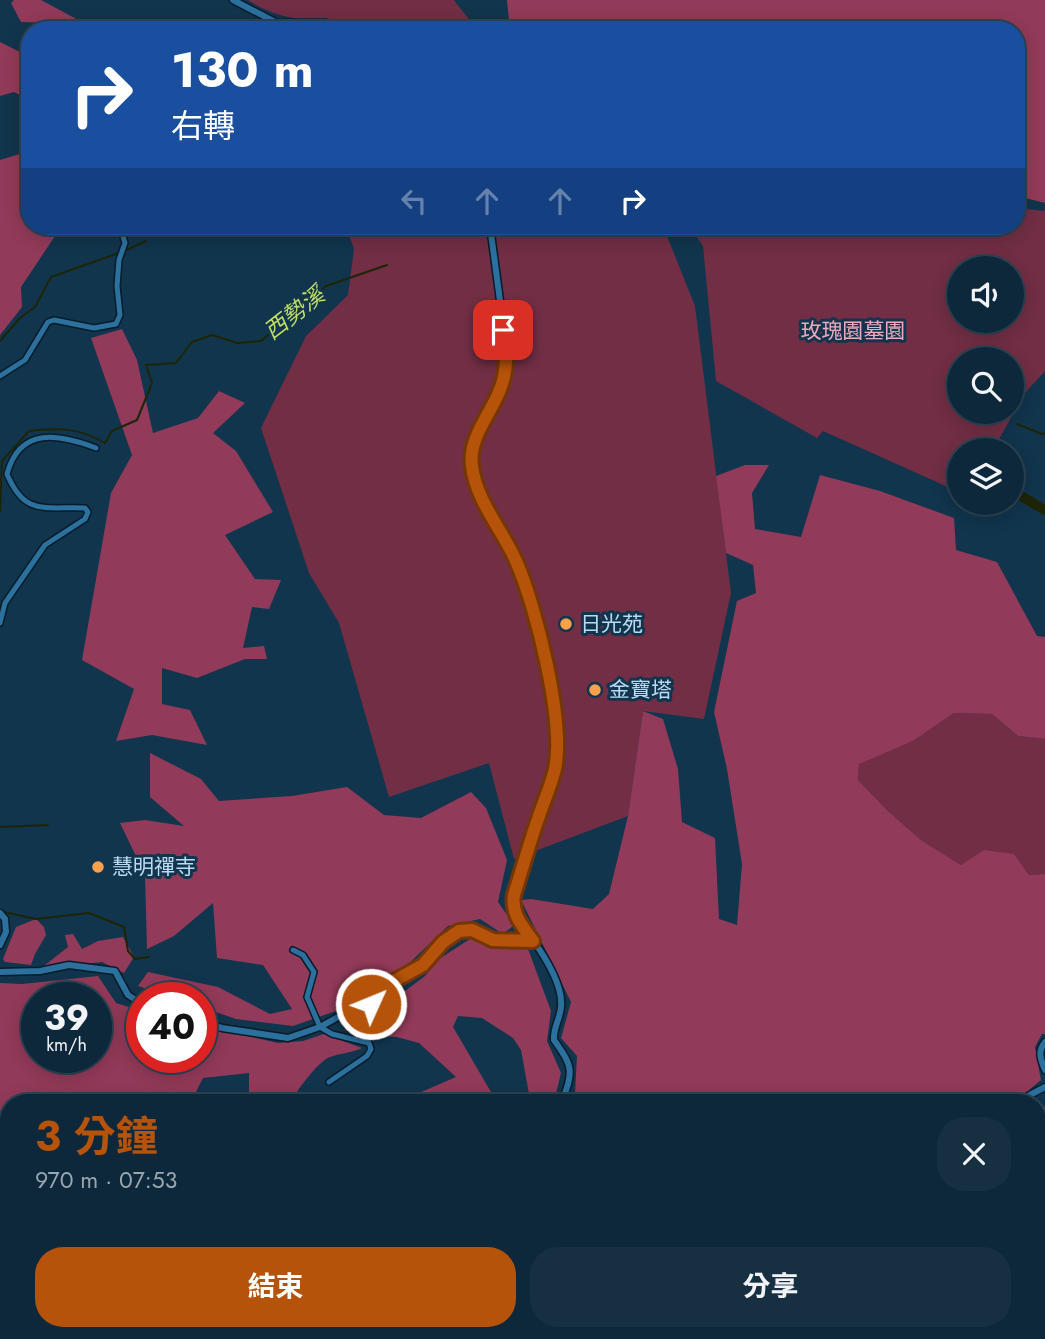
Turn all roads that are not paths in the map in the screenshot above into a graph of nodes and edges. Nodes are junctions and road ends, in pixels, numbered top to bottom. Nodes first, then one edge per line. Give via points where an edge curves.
1 (233, 0) edge
2 (267, 21) edge
3 (123, 235) edge
4 (491, 235) edge
5 (0, 376) edge
6 (96, 448) dead end
7 (0, 623) edge
8 (0, 914) edge
9 (533, 941) junction
10 (0, 945) edge
11 (293, 950) dead end
12 (0, 972) edge
13 (126, 991) edge
14 (217, 1027) edge
15 (320, 1027) junction
16 (1045, 1042) edge
17 (1045, 1070) edge
18 (329, 1082) dead end
19 (565, 1094) edge

1 - 2 street
3 - 5 street via 116,324 94,328 48,322 25,360
4 - 9 street via 506,370 471,453 472,466 478,490 516,560 530,599 544,650 557,746 555,768 514,895 514,913
6 - 7 street via 68,437 33,438 11,462 7,474 20,499 31,506 85,508 88,512 85,519 44,545 5,603
8 - 10 street via 6,932
9 - 15 street via 493,940 472,930 459,931 379,999
9 - 19 street via 560,992 554,1040 570,1068
11 - 15 street via 303,955 314,972 307,997
12 - 13 street via 69,965 115,971
14 - 15 street via 280,1038
15 - 18 street via 369,1043 371,1049
16 - 17 street via 1040,1048

